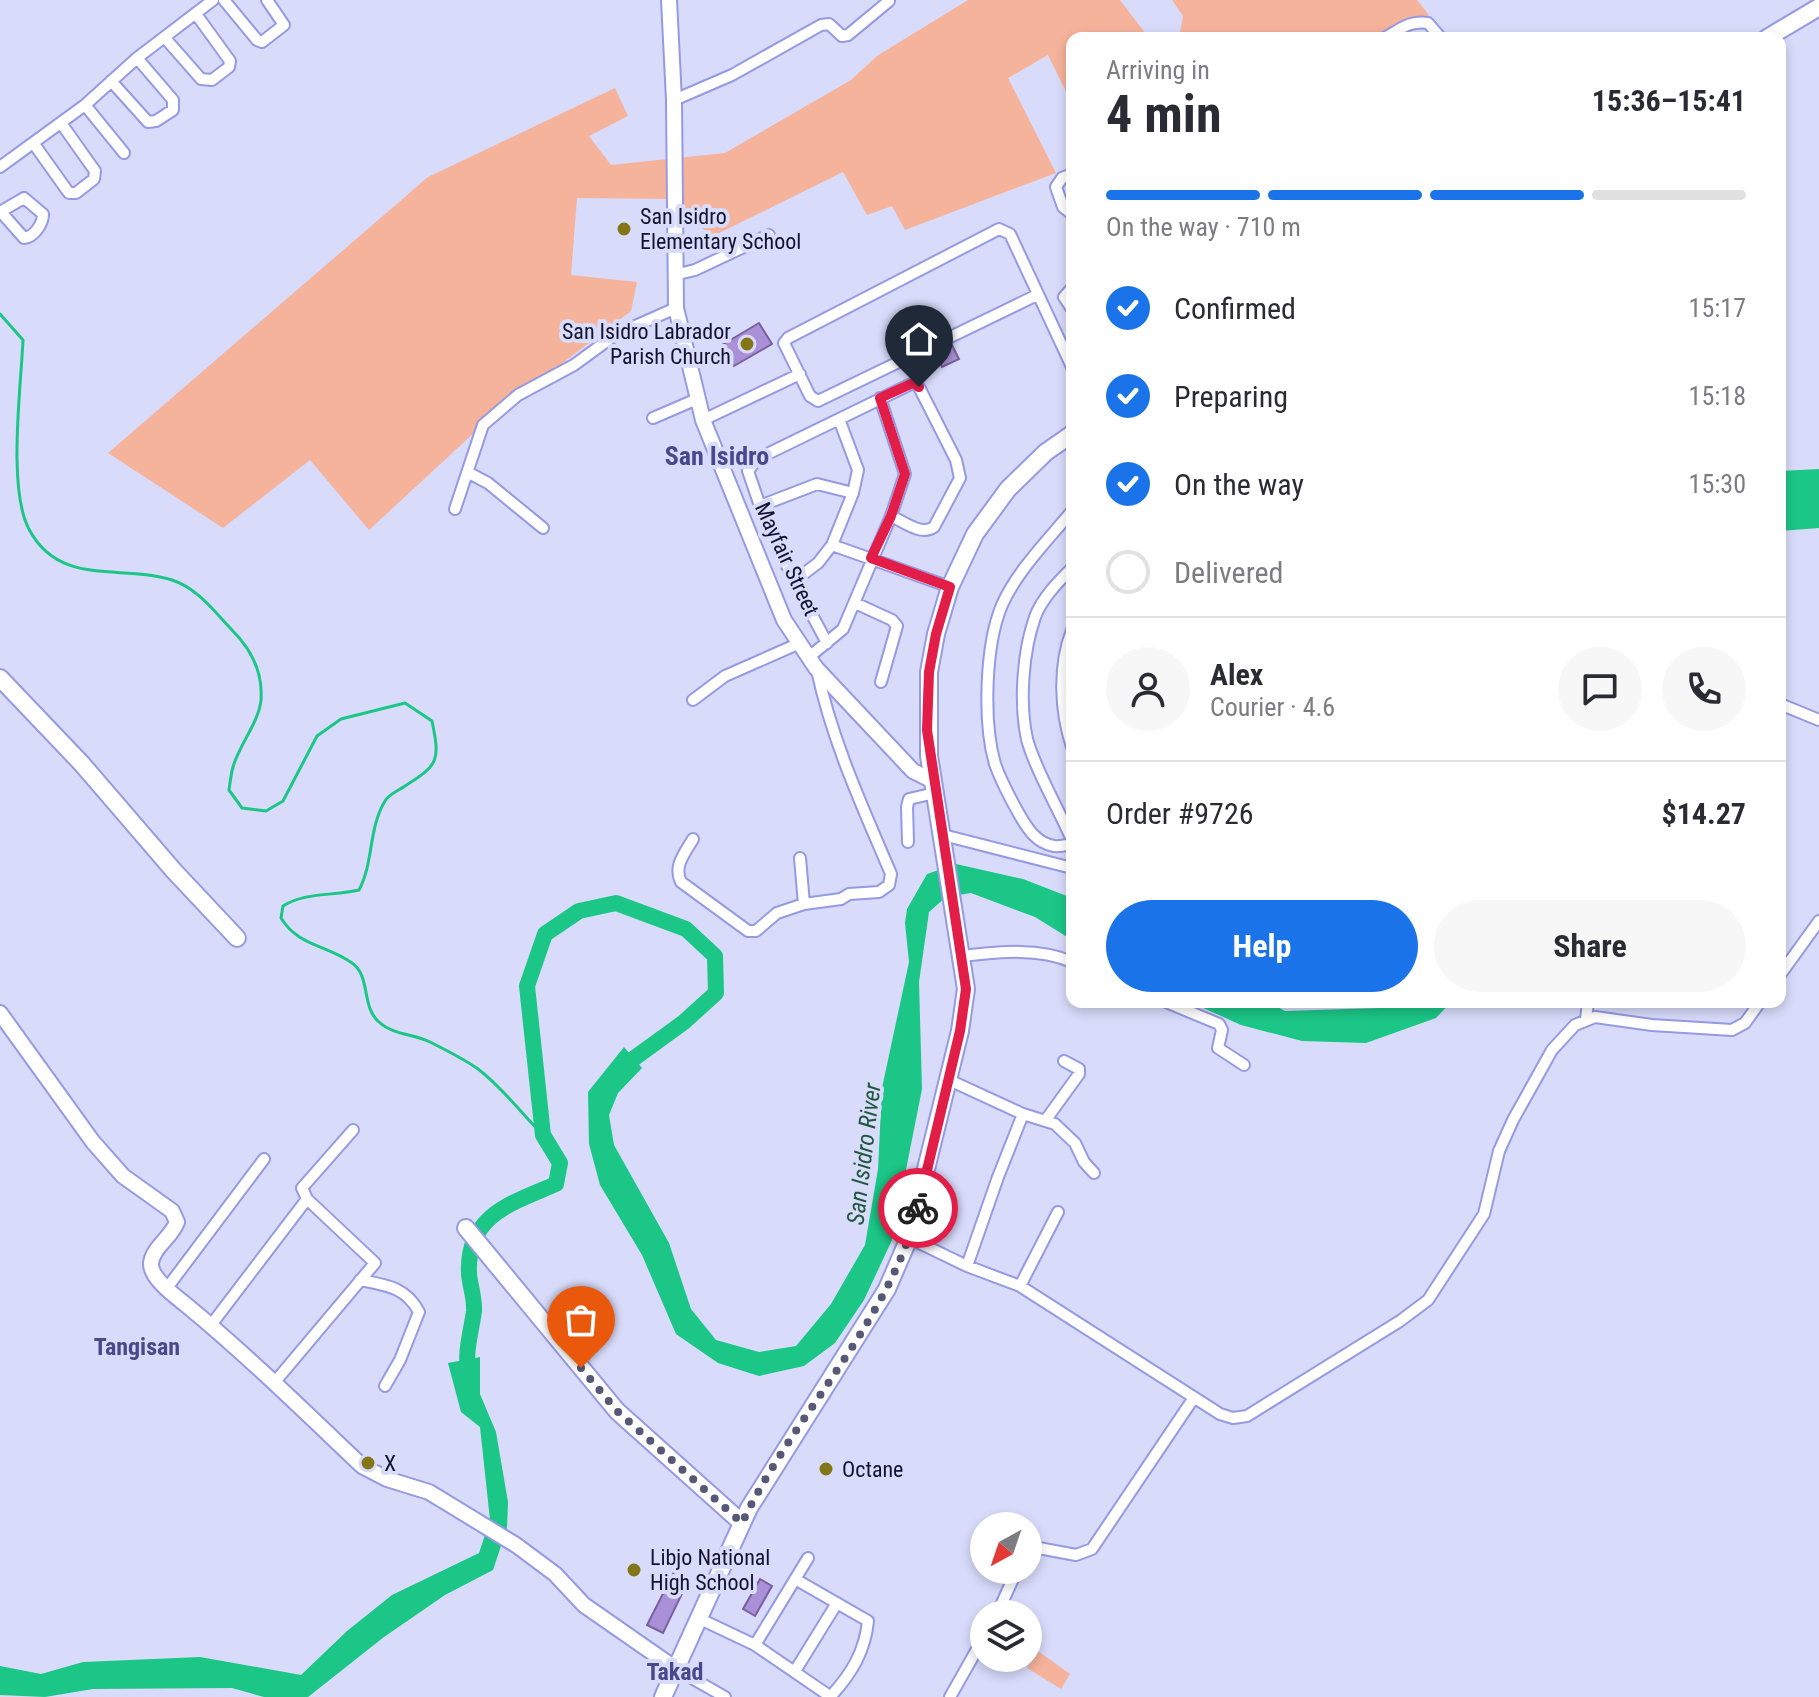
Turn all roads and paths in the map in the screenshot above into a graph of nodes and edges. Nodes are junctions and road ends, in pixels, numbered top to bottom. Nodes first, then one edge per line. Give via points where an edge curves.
1 (213, 0) edge
2 (224, 0) edge
3 (267, 0) edge
4 (669, 0) edge
5 (889, 1) edge
6 (1819, 7) edge
7 (196, 14) junction
8 (1396, 32) edge
9 (1436, 32) edge
10 (1777, 32) edge
11 (165, 38) junction
12 (137, 58) junction
13 (111, 81) junction
14 (674, 100) junction
15 (85, 105) junction
16 (61, 123) junction
17 (34, 144) junction
18 (124, 153) dead end
19 (0, 167) edge
20 (1066, 176) edge
21 (1066, 209) edge
22 (769, 235) dead end
23 (674, 275) junction
24 (1037, 295) junction
25 (676, 308) junction
26 (1066, 342) edge
27 (1061, 345) junction
28 (1066, 355) edge
29 (800, 374) junction
30 (880, 398) junction
31 (697, 399) junction
32 (653, 418) dead end
33 (839, 419) junction
34 (703, 420) junction
35 (1066, 438) edge
36 (469, 473) junction
37 (853, 493) junction
38 (760, 506) junction
39 (455, 509) dead end
40 (891, 516) junction
41 (1066, 518) edge
42 (543, 528) dead end
43 (832, 545) junction
44 (871, 558) junction
45 (1066, 574) edge
46 (794, 581) junction
47 (950, 587) junction
48 (855, 603) junction
49 (800, 643) junction
50 (827, 643) junction
51 (1066, 655) edge
52 (813, 662) junction
53 (0, 678) edge
54 (881, 682) dead end
55 (693, 700) dead end
56 (1786, 706) edge
57 (1819, 720) edge
58 (1066, 729) edge
59 (934, 787) junction
60 (1066, 828) edge
61 (943, 835) junction
62 (693, 839) dead end
63 (908, 842) dead end
64 (1066, 843) edge
65 (800, 858) dead end
66 (1066, 866) edge
67 (804, 904) junction
68 (1819, 921) edge
69 (237, 938) dead end
70 (963, 956) junction
71 (1066, 959) edge
72 (1786, 967) edge
73 (1180, 1008) edge
74 (1587, 1008) edge
75 (1756, 1008) edge
76 (0, 1013) edge
77 (1586, 1019) junction
78 (1064, 1061) dead end
79 (1244, 1065) dead end
80 (949, 1080) junction
81 (1023, 1114) junction
82 (1045, 1121) junction
83 (353, 1130) dead end
84 (264, 1159) dead end
85 (1094, 1173) dead end
86 (307, 1199) junction
87 (1058, 1212) dead end
88 (466, 1228) dead end
89 (909, 1238) junction
90 (967, 1266) junction
91 (360, 1280) junction
92 (1020, 1286) junction
93 (167, 1288) junction
94 (211, 1325) junction
95 (274, 1383) junction
96 (385, 1386) dead end
97 (1193, 1399) junction
98 (742, 1523) junction
99 (1042, 1549) edge
100 (808, 1558) dead end
101 (795, 1579) junction
102 (837, 1603) junction
103 (698, 1618) junction
104 (755, 1645) junction
105 (970, 1662) edge
106 (676, 1669) junction
107 (795, 1671) junction
108 (831, 1696) edge
109 (663, 1697) edge
110 (725, 1697) edge
111 (950, 1697) edge

1 - 7 street
2 - 3 street via 262,42 284,25
4 - 14 street
5 - 14 street via 848,35 821,25 732,75
6 - 10 main road
7 - 11 street
7 - 11 street via 230,61 229,67 212,80 201,79
8 - 9 street via 1419,21
11 - 12 street
12 - 13 street
12 - 13 street via 173,100 173,110 148,122
13 - 15 street
14 - 23 street
15 - 16 street
15 - 18 street
16 - 17 street
16 - 17 street via 95,171 94,179 69,193
17 - 19 street
20 - 21 street via 1056,187
22 - 23 street
23 - 25 street
24 - 27 street
24 - 29 street via 818,401
24 - 29 street via 1010,234 999,229 788,338 784,343
25 - 31 street
25 - 36 street via 615,335 501,408 483,425
26 - 27 street
27 - 28 street
29 - 34 street
30 - 33 street, Mayfair Street
30 - 40 street via 905,474
30 - 40 street, Mayfair Street via 913,383 919,387 960,478 929,531
31 - 32 street
31 - 34 street
33 - 37 street via 858,470
33 - 38 street, Mayfair Street via 750,466
34 - 49 street via 784,620
35 - 47 main road via 1008,489 975,534
36 - 39 street
36 - 42 street
37 - 38 street via 817,484
37 - 43 street
38 - 46 street, Mayfair Street
40 - 44 street
41 - 64 street via 1003,604 993,634 988,706 995,762 1029,832 1054,846
43 - 44 street
43 - 46 street
44 - 47 street
44 - 48 street
45 - 60 street via 1036,615 1026,655 1024,696 1027,739
46 - 50 street, Mayfair Street
47 - 59 main road via 929,672 927,730
48 - 50 street via 843,629
48 - 54 street via 897,626
49 - 52 street
49 - 55 street via 725,676
50 - 52 street
51 - 58 street
52 - 59 street
52 - 67 street via 846,765 892,877 879,892
53 - 69 main road
56 - 57 street
59 - 61 main road
59 - 63 street via 909,799
61 - 66 street
61 - 70 main road
62 - 67 street via 678,864 681,882 748,931
65 - 67 street
68 - 72 street
70 - 71 street via 1022,952
70 - 80 main road via 966,989
73 - 79 street via 1219,1024 1218,1048
74 - 77 street
75 - 77 street via 1732,1030
76 - 93 street via 93,1142 123,1176 172,1211 177,1222 173,1234 155,1251 151,1264
77 - 97 street via 1552,1050 1505,1137 1484,1214 1428,1300 1247,1416 1233,1418
78 - 82 street via 1079,1074
80 - 81 street
80 - 89 main road
81 - 82 street
81 - 90 street
82 - 85 street via 1069,1136
83 - 86 street via 302,1188
84 - 93 street
86 - 91 street via 375,1263
86 - 94 street
87 - 92 street
88 - 98 main road via 617,1411
89 - 90 street
89 - 98 main road via 887,1289
90 - 92 street
91 - 95 street
91 - 96 street via 397,1287 419,1312
92 - 97 street
93 - 94 street
94 - 95 street
95 - 106 street via 362,1466 438,1497 516,1545 555,1574 584,1605
97 - 99 street via 1092,1549 1076,1555
98 - 103 main road
100 - 101 street
101 - 102 street
101 - 104 street
102 - 107 street
102 - 108 street via 868,1621 858,1660
103 - 104 street
103 - 106 main road
104 - 107 street
105 - 111 street
106 - 109 main road
106 - 110 street
107 - 108 street

